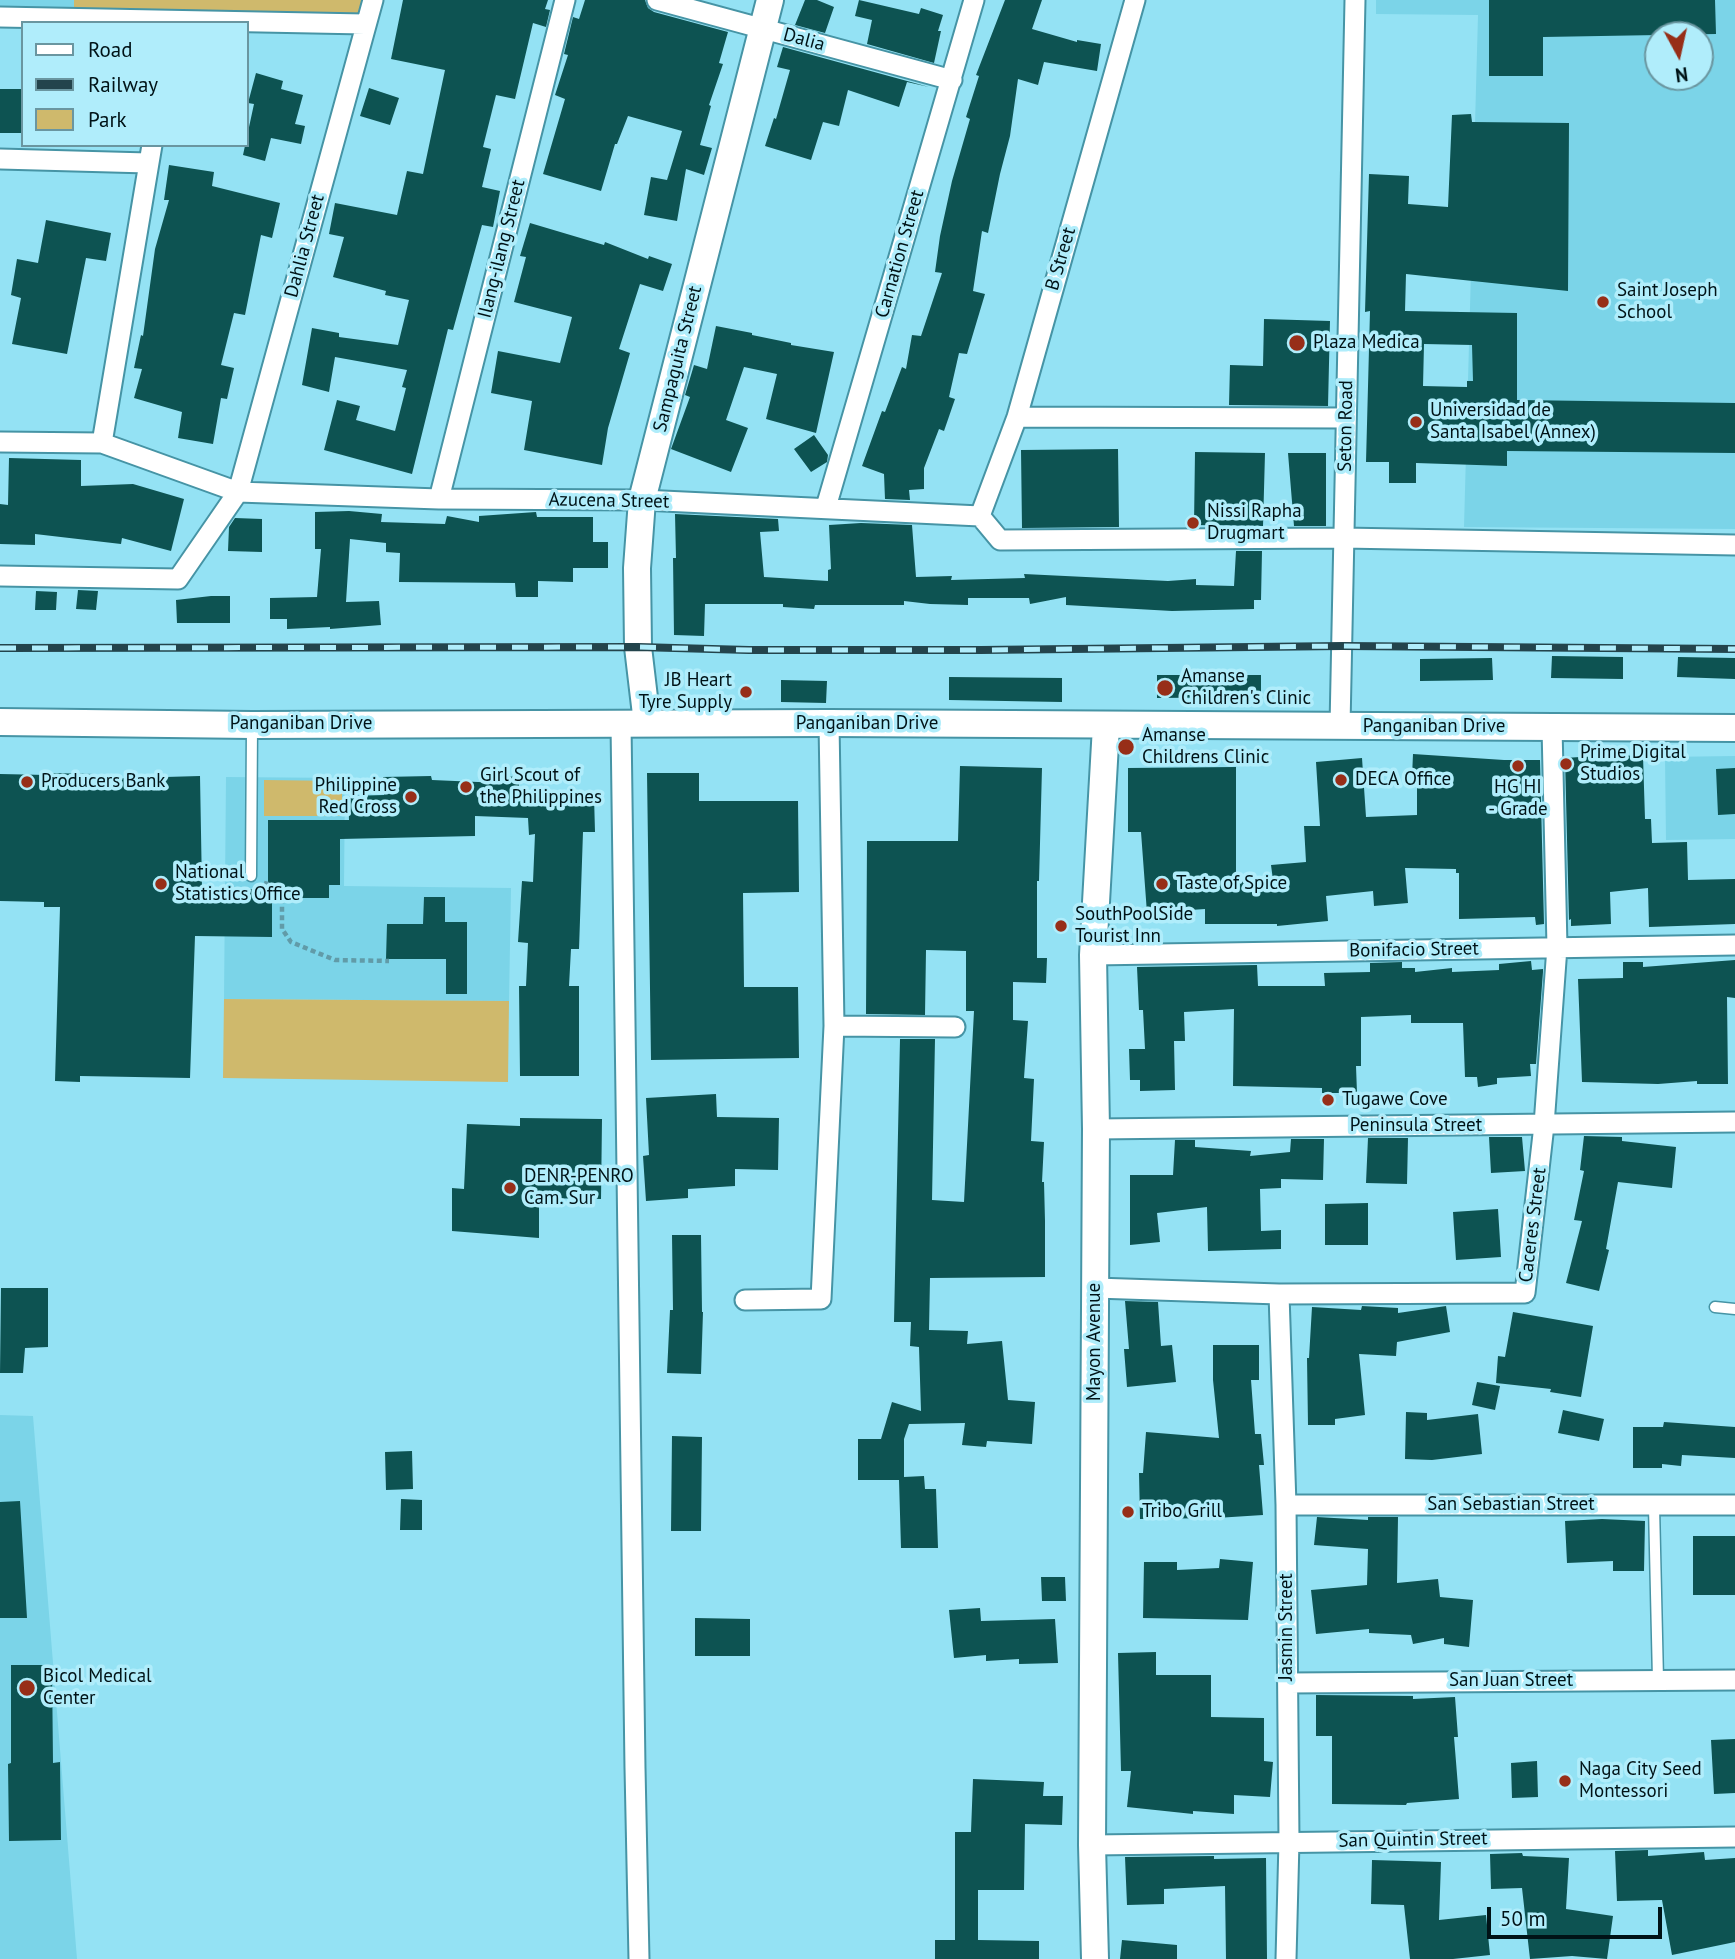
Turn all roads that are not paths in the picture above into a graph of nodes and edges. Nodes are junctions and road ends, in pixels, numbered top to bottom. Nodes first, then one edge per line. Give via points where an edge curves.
1 (373, 0) edge
2 (565, 0) edge
3 (657, 0) edge
4 (770, 0) edge
5 (975, 0) edge
6 (1135, 0) edge
7 (1355, 0) edge
8 (0, 17) edge
9 (209, 21) edge
10 (248, 22) edge
11 (365, 24) junction
12 (762, 29) junction
13 (952, 80) junction
14 (150, 154) edge
15 (0, 159) edge
16 (1017, 416) junction
17 (1346, 418) junction
18 (0, 442) edge
19 (102, 443) junction
20 (238, 492) junction
21 (439, 499) junction
22 (642, 500) junction
23 (826, 507) junction
24 (981, 516) junction
25 (1343, 538) junction
26 (1735, 545) edge
27 (0, 576) edge
28 (0, 722) edge
29 (829, 723) junction
30 (634, 724) junction
31 (252, 725) junction
32 (1106, 726) junction
33 (1340, 726) junction
34 (1552, 727) junction
35 (1735, 729) edge
36 (251, 876) road end
37 (1735, 944) edge
38 (1557, 947) junction
39 (1093, 955) junction
40 (834, 1026) junction
41 (955, 1027) dead end
42 (1735, 1122) edge
43 (1544, 1125) junction
44 (1096, 1129) junction
45 (1095, 1288) junction
46 (1279, 1294) junction
47 (745, 1300) dead end
48 (1715, 1307) dead end
49 (1735, 1310) edge
50 (1286, 1505) junction
51 (1735, 1505) edge
52 (1654, 1506) junction
53 (1735, 1679) edge
54 (1658, 1680) junction
55 (1288, 1683) junction
56 (1735, 1837) edge
57 (1289, 1841) junction
58 (1092, 1846) junction
59 (639, 1959) edge
60 (1095, 1959) edge
61 (1286, 1959) edge

1 - 11 street, Dahlia Street
2 - 21 street, Ilang-ilang Street
3 - 12 street, Dalia
4 - 12 street, Sampaguita Street
5 - 13 street, Carnation Street
6 - 16 street, B Street
7 - 17 street, Seton Road
8 - 9 street
10 - 11 street
11 - 20 street, Dahlia Street
12 - 13 street, Dalia
12 - 22 street, Sampaguita Street
13 - 23 street, Carnation Street
14 - 15 street
14 - 19 street
16 - 17 street
16 - 24 street, B Street
17 - 25 street, Seton Road
18 - 19 street, Azucena Street
19 - 20 street, Azucena Street
20 - 21 street, Azucena Street
20 - 27 street via 178,579
21 - 22 street, Azucena Street
22 - 23 street, Azucena Street
22 - 30 street, Sampaguita Street
23 - 24 street, Azucena Street
24 - 25 street via 1000,540
25 - 26 street
25 - 33 street, Seton Road
28 - 31 street, Panganiban Drive
29 - 30 street, Panganiban Drive
29 - 32 street, Panganiban Drive
29 - 40 street
30 - 31 street, Panganiban Drive
30 - 59 street
31 - 36 lane
32 - 33 street, Panganiban Drive
32 - 39 street, Mayon Avenue
33 - 34 street, Panganiban Drive
34 - 35 street, Panganiban Drive
34 - 38 street, Caceres Street
37 - 38 street, Bonifacio Street
38 - 39 street, Bonifacio Street
38 - 43 street, Caceres Street
39 - 44 street, Mayon Avenue
40 - 41 street
40 - 47 street via 821,1299
42 - 43 street, Peninsula Street
43 - 44 street, Peninsula Street
43 - 46 street, Caceres Street via 1525,1293
44 - 45 street, Mayon Avenue
45 - 46 street, Caceres Street
45 - 58 street, Mayon Avenue
46 - 50 street, Jasmin Street
48 - 49 lane
50 - 52 street, San Sebastian Street
50 - 55 street, Jasmin Street
51 - 52 street, San Sebastian Street
52 - 54 lane
53 - 54 street, San Juan Street
54 - 55 street, San Juan Street
55 - 57 street, Jasmin Street
56 - 57 street, San Quintin Street
57 - 58 street, San Quintin Street
57 - 61 street, Jasmin Street
58 - 60 street, Mayon Avenue

